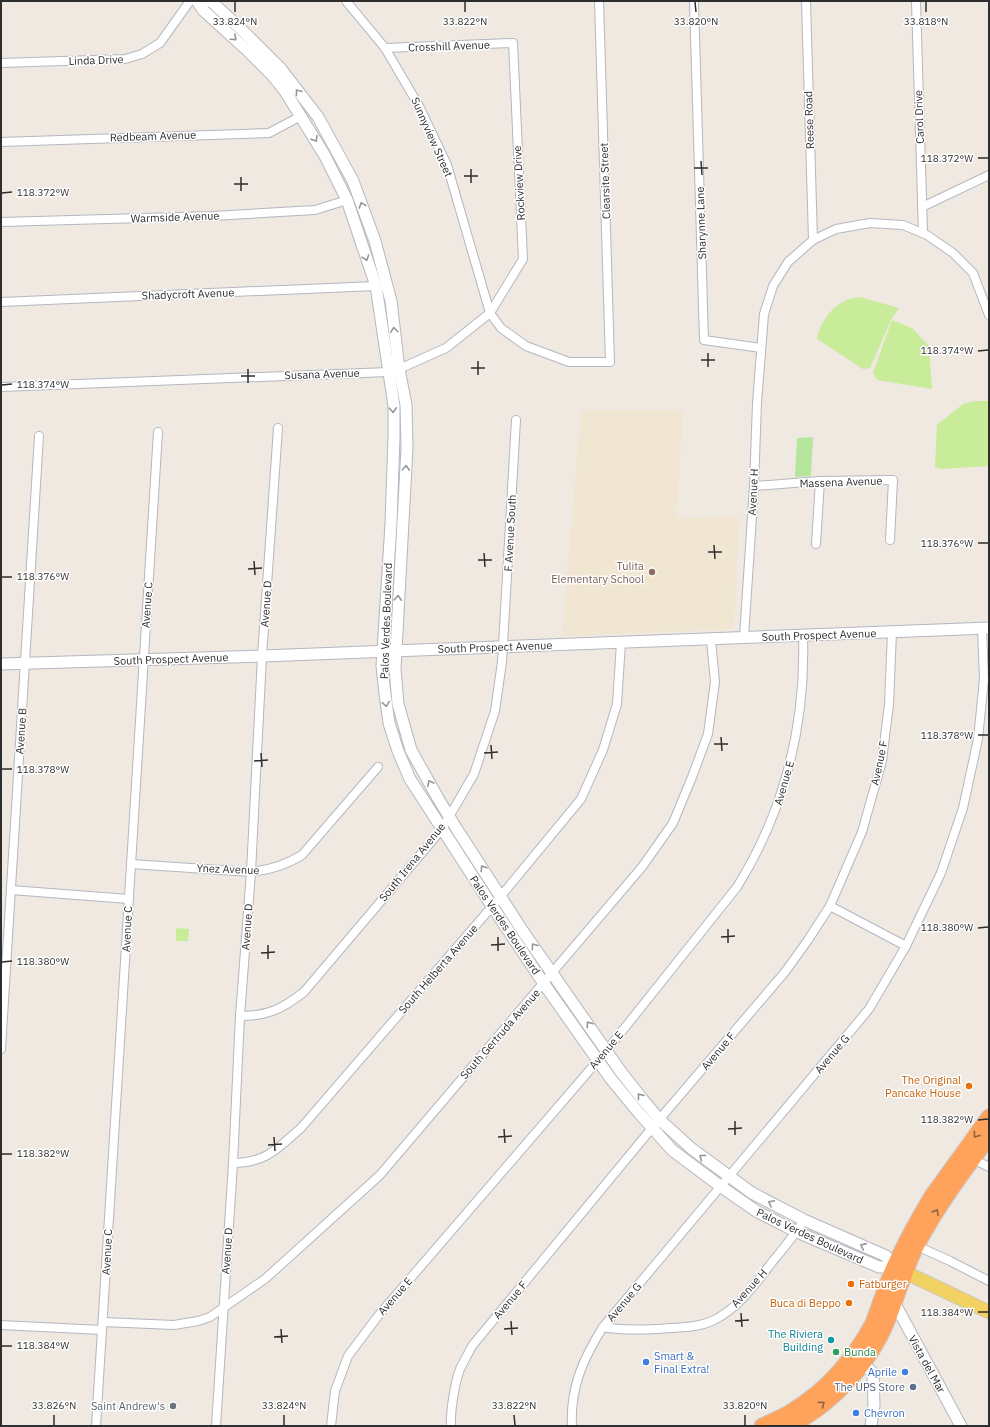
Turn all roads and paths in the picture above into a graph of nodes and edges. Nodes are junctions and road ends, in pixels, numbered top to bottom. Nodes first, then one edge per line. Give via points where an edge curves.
1 (190, 1) edge
2 (197, 1) edge
3 (209, 1) edge
4 (346, 1) edge
5 (599, 1) edge
6 (694, 1) edge
7 (806, 1) edge
8 (916, 1) edge
9 (513, 43) joint
10 (385, 48) junction
11 (1, 63) edge
12 (277, 73) junction
13 (301, 116) junction
14 (1, 142) edge
15 (336, 150) junction
16 (325, 156) junction
17 (989, 175) edge
18 (347, 200) junction
19 (922, 207) junction
20 (1, 222) edge
21 (923, 233) junction
22 (373, 237) junction
23 (812, 240) junction
24 (360, 242) junction
25 (376, 286) junction
26 (1, 302) edge
27 (490, 314) junction
28 (989, 315) edge
29 (761, 348) junction
30 (399, 369) junction
31 (388, 372) junction
32 (1, 387) edge
33 (516, 420) dead end
34 (278, 428) dead end
35 (158, 432) dead end
36 (39, 436) dead end
37 (820, 481) junction
38 (754, 486) junction
39 (890, 540) dead end
40 (816, 544) dead end
41 (985, 628) edge
42 (892, 632) junction
43 (802, 636) junction
44 (744, 637) junction
45 (711, 640) junction
46 (621, 643) junction
47 (502, 647) junction
48 (383, 651) junction
49 (395, 651) junction
50 (262, 656) junction
51 (144, 659) junction
52 (1, 664) edge
53 (25, 664) junction
54 (378, 767) dead end
55 (449, 817) junction
56 (442, 829) junction
57 (131, 864) junction
58 (251, 872) junction
59 (11, 890) junction
60 (501, 896) junction
61 (129, 899) junction
62 (492, 906) junction
63 (830, 906) junction
64 (4, 941) edge
65 (906, 946) junction
66 (553, 972) junction
67 (544, 984) junction
68 (240, 1016) junction
69 (1, 1049) edge
70 (607, 1050) junction
71 (599, 1060) junction
72 (989, 1117) edge
73 (660, 1120) junction
74 (652, 1128) junction
75 (989, 1137) edge
76 (968, 1156) junction
77 (233, 1163) junction
78 (989, 1167) edge
79 (729, 1177) junction
80 (720, 1186) junction
81 (804, 1220) junction
82 (797, 1232) junction
83 (917, 1246) junction
84 (899, 1270) junction
85 (989, 1281) edge
86 (894, 1302) junction
87 (223, 1309) junction
88 (989, 1312) edge
89 (1, 1325) edge
90 (103, 1326) junction
91 (603, 1328) junction
92 (869, 1331) junction
93 (862, 1363) junction
94 (96, 1426) edge
95 (216, 1426) edge
96 (331, 1426) edge
97 (451, 1426) edge
98 (572, 1426) edge
99 (762, 1426) edge
100 (790, 1426) edge
101 (872, 1426) edge
102 (961, 1426) edge

1 - 11 street, Linda Drive via 160,43 142,54 125,60
2 -> 12 main road, Palos Verdes Boulevard via 204,11 248,51
3 - 12 main road, Palos Verdes Boulevard via 245,33
4 - 10 street, Sunnyview Street
5 - 27 street, Clearsite Street via 610,362 569,362 526,346 501,328
6 - 29 street, Sharynne Lane via 704,340
7 - 23 street, Reese Road
8 - 19 street, Carol Drive
9 - 10 street, Crosshill Avenue
9 - 27 street, Rockview Drive via 523,259
10 - 27 street, Sunnyview Street via 419,106 447,165
12 - 13 main road, Palos Verdes Boulevard via 284,91
15 -> 12 main road, Palos Verdes Boulevard via 318,117
13 - 14 street, Redbeam Avenue via 269,133
13 -> 16 main road, Palos Verdes Boulevard
15 - 16 main road
22 -> 15 main road, Palos Verdes Boulevard via 353,182
16 - 18 main road, Palos Verdes Boulevard
17 - 19 street
18 - 20 street, Warmside Avenue via 315,210 212,216
18 - 24 main road, Palos Verdes Boulevard
19 - 21 street, Carol Drive
21 - 23 street, Avenue H via 903,225 870,223 836,229
21 - 28 street, Avenue H via 953,253 973,273
22 - 24 main road
30 -> 22 main road, Palos Verdes Boulevard via 391,301
23 - 29 street, Avenue H via 788,262 773,286 764,314
24 -> 25 main road, Palos Verdes Boulevard
25 - 26 street, Shadycroft Avenue
25 - 31 main road, Palos Verdes Boulevard
27 - 30 street, Susana Avenue via 446,348
29 - 38 street, Avenue H
30 - 31 street, Susana Avenue
49 -> 30 main road, Palos Verdes Boulevard via 407,448 406,405
31 - 32 street, Susana Avenue
31 -> 48 main road, Palos Verdes Boulevard via 394,406 394,437
33 - 47 street, F Avenue South
34 - 50 street, Avenue D
35 - 51 street, Avenue C
36 - 53 street, Avenue B
37 - 38 street, Massena Avenue
37 - 39 street, Massena Avenue via 893,480
37 - 40 street
38 - 44 street, Avenue H
41 - 42 main road, South Prospect Avenue
41 - 65 street, Avenue G via 984,679 978,739 962,808 941,873
42 - 43 main road, South Prospect Avenue
42 - 63 street, Avenue F via 889,704 882,761 862,832
43 - 44 main road, South Prospect Avenue
43 - 70 street, Avenue E via 802,679 797,734 785,784 760,847 737,887
44 - 45 main road, South Prospect Avenue
45 - 46 main road, South Prospect Avenue
45 - 66 street, South Gertruda Avenue via 715,682 708,734 672,823 642,867
46 - 47 main road, South Prospect Avenue
46 - 60 street, South Helberta Avenue via 617,704 603,750 581,799
47 - 49 main road, South Prospect Avenue
47 - 55 street, South Irena Avenue via 495,711 474,774
48 - 49 main road, South Prospect Avenue
48 - 50 main road, South Prospect Avenue
48 -> 56 main road, Palos Verdes Boulevard via 382,666 389,723 398,751 410,779
55 -> 49 main road, Palos Verdes Boulevard via 411,750 398,704
50 - 51 main road, South Prospect Avenue
50 - 58 street, Avenue D
51 - 53 main road, South Prospect Avenue
51 - 57 street, Avenue C
52 - 53 main road, South Prospect Avenue
53 - 59 street, Avenue B
54 - 58 street, Ynez Avenue via 302,855 265,871
55 - 56 street, South Irena Avenue
60 -> 55 main road, Palos Verdes Boulevard
56 - 62 main road, Palos Verdes Boulevard
56 - 68 street, South Irena Avenue via 304,992 273,1012
57 - 58 street, Ynez Avenue
57 - 61 street, Avenue C
58 - 68 street, Avenue D
59 - 61 street
59 - 64 street, Avenue B
60 - 62 street, South Helberta Avenue
66 -> 60 main road, Palos Verdes Boulevard
61 - 90 street, Avenue C
62 - 67 main road, Palos Verdes Boulevard
62 - 77 street, South Helberta Avenue via 301,1128 263,1158
63 - 65 street
63 - 73 street, Avenue F via 785,972
64 - 69 street, Avenue B
65 - 79 street, Avenue G via 869,1009
66 - 67 street, South Gertruda Avenue
70 -> 66 main road, Palos Verdes Boulevard
67 - 71 main road, Palos Verdes Boulevard
67 - 87 street, South Gertruda Avenue via 380,1175 265,1279
68 - 77 street, Avenue D
70 - 71 street, Avenue E
73 -> 70 main road, Palos Verdes Boulevard via 621,1072
71 - 74 main road, Palos Verdes Boulevard via 611,1079
71 - 96 street, Avenue E via 378,1316 348,1356 335,1391
72 -> 76 highway
73 - 74 street, Avenue F
79 -> 73 main road, Palos Verdes Boulevard
74 - 80 main road, Palos Verdes Boulevard via 672,1150
74 - 97 street, Avenue F via 472,1346 460,1370
75 - 76 highway
76 - 78 street
83 -> 76 highway
76 - 84 highway via 928,1202 907,1240
77 - 87 street, Avenue D
79 - 80 street, Avenue G
81 -> 79 main road, Palos Verdes Boulevard via 752,1193
80 - 82 main road, Palos Verdes Boulevard via 756,1211
80 - 91 street, Avenue G
81 - 82 street, Avenue H
84 -> 81 main road, Palos Verdes Boulevard via 886,1256
82 - 84 main road, Palos Verdes Boulevard via 881,1268
82 - 91 street, Avenue H via 746,1295 712,1321 695,1326 646,1330
83 - 84 highway
83 - 85 street
84 - 86 highway
84 - 88 main road, Palos Verdes Boulevard
84 - 92 highway
86 - 93 highway via 883,1330
86 - 102 main road, Vista del Mar
87 - 90 street, South Gertruda Avenue via 210,1317 174,1325
87 - 95 street, Avenue D
89 - 90 street, South Gertruda Avenue
90 - 94 street, Avenue C
91 - 98 street, Avenue G via 580,1370 572,1406
92 - 93 highway via 871,1337 858,1356
92 - 99 highway via 844,1366 816,1394 792,1411
100 -> 93 highway via 840,1389
93 - 101 main road via 873,1374

